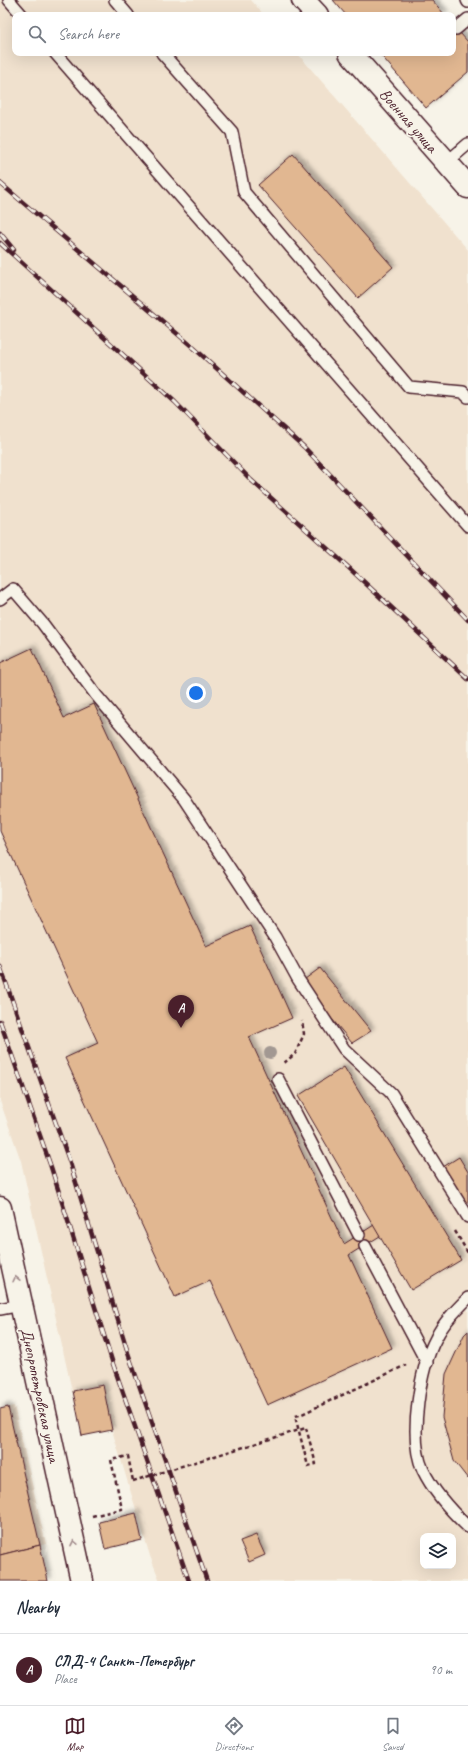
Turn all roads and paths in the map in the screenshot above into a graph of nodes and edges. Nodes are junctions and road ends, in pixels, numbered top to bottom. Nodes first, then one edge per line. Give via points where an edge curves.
1 (9, 0) edge
2 (115, 0) edge
3 (303, 0) edge
4 (19, 12) edge
5 (125, 12) edge
6 (313, 12) edge
7 (468, 19) edge
8 (456, 28) dead end
9 (58, 56) edge
10 (165, 56) edge
11 (353, 56) edge
12 (468, 144) edge
13 (446, 163) junction
14 (468, 187) edge
15 (468, 397) edge
16 (468, 526) edge
17 (0, 599) edge
18 (278, 1079) dead end
19 (0, 1208) edge
20 (468, 1217) edge
21 (3, 1234) edge
22 (359, 1235) dead end
23 (365, 1246) dead end
24 (468, 1298) edge
25 (21, 1305) junction
26 (0, 1309) edge
27 (425, 1360) junction
28 (92, 1516) dead end
29 (468, 1527) edge
30 (82, 1581) edge

1 - 4 lane
2 - 5 lane
3 - 6 street
7 - 8 lane
9 - 16 lane
10 - 15 lane via 232,132 244,192 408,387 463,392
11 - 13 street, Военная улица
12 - 13 lane
13 - 14 street, Военная улица
17 - 20 lane via 13,590 43,624 96,695 184,799 275,937 298,979 344,1049 391,1093
18 - 22 lane
19 - 21 street, Днепропетровская улица
25 -> 21 street, Днепропетровская улица
23 - 27 lane
24 - 27 lane via 452,1313
25 - 26 lane
30 -> 25 street, Днепропетровская улица
27 - 28 path, bridge via 295,1416 300,1438 308,1466 316,1464 306,1428 133,1481 128,1456 111,1460 122,1509
27 - 29 lane via 416,1426 416,1446 423,1469 441,1498

